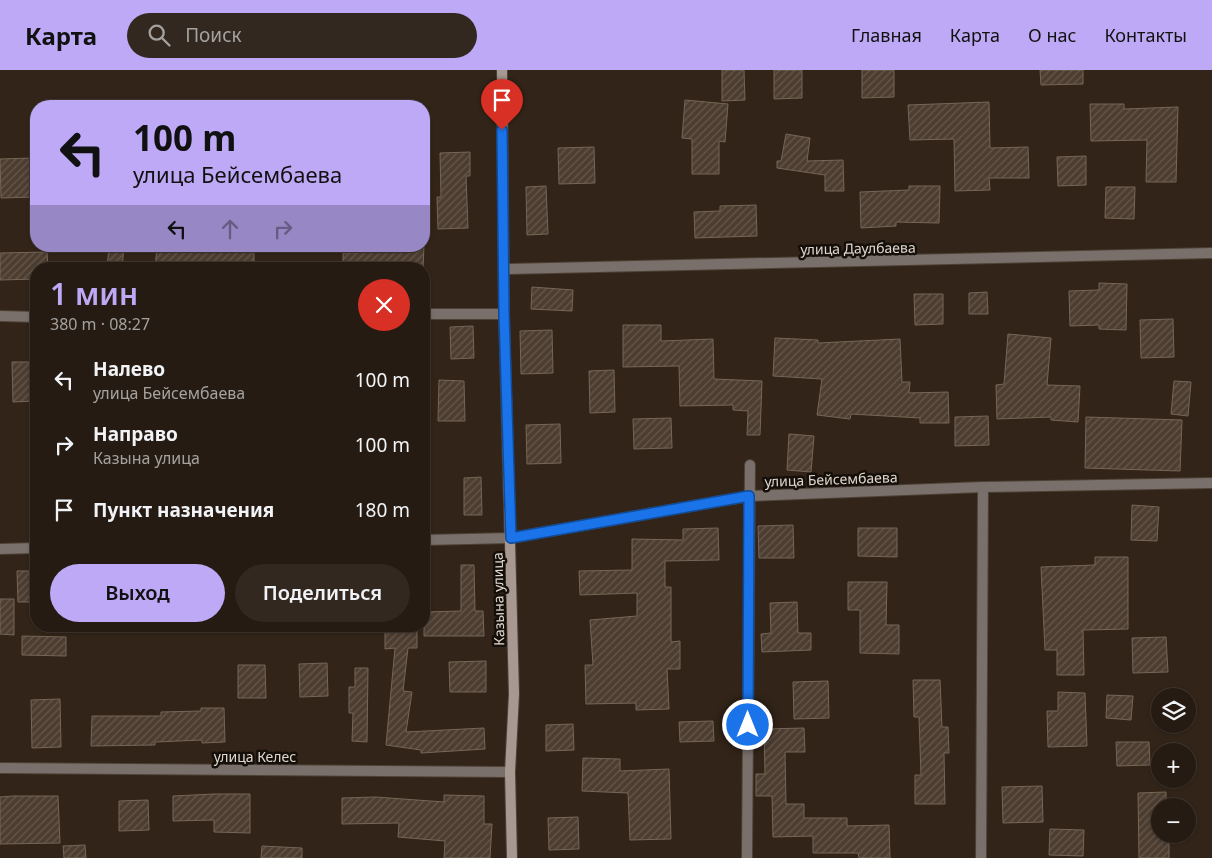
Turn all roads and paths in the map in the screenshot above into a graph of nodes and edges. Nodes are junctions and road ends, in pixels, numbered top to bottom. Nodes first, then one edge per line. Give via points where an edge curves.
1 (502, 70) edge
2 (1212, 253) edge
3 (504, 269) junction
4 (430, 314) edge
5 (504, 314) junction
6 (0, 316) edge
7 (30, 317) edge
8 (750, 465) dead end
9 (1212, 483) edge
10 (983, 487) junction
11 (749, 496) junction
12 (511, 538) junction
13 (430, 540) edge
14 (30, 548) edge
15 (0, 549) edge
16 (0, 768) edge
17 (510, 772) junction
18 (512, 858) edge
19 (747, 858) edge
20 (981, 858) edge

1 - 3 street, Казына улица
2 - 3 street, улица Даулбаева
3 - 5 street, Казына улица
4 - 5 street
5 - 12 street, Казына улица
6 - 7 street
8 - 11 street
9 - 10 street, улица Бейсембаева
10 - 11 street, улица Бейсембаева
10 - 20 street
11 - 12 street, улица Бейсембаева
11 - 19 street
12 - 13 street, улица Бейсембаева
12 - 17 street, Казына улица via 514,694
14 - 15 street
16 - 17 street, улица Келес
17 - 18 street, Казына улица

